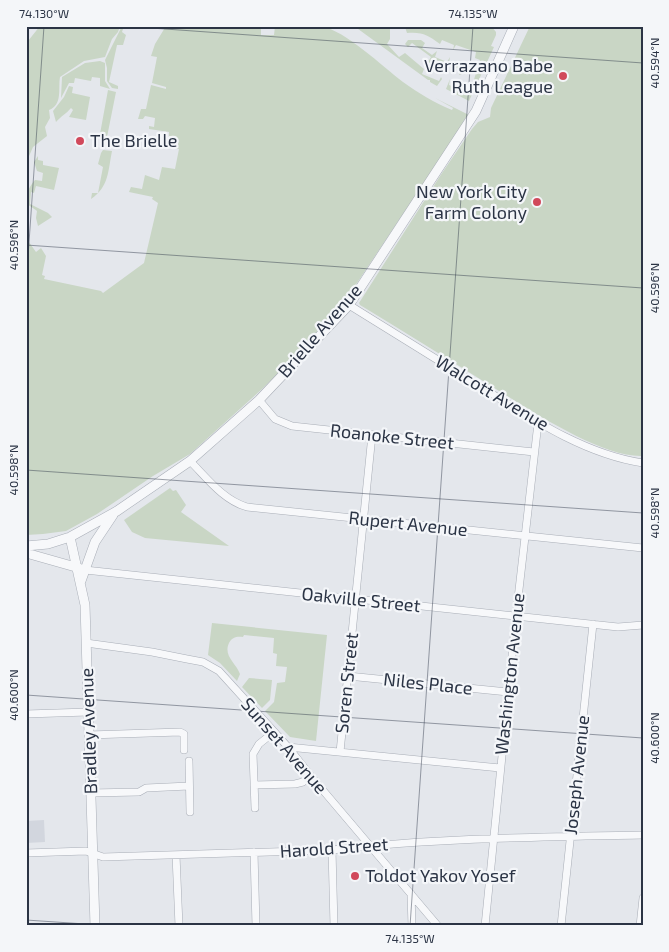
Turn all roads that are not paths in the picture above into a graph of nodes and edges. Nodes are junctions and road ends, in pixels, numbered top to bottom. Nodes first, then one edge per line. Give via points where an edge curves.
1 (514, 26) edge
2 (349, 305) junction
3 (260, 400) junction
4 (538, 422) junction
5 (372, 435) junction
6 (534, 452) junction
7 (190, 461) junction
8 (643, 463) edge
9 (117, 511) junction
10 (364, 519) junction
11 (525, 536) junction
12 (70, 537) junction
13 (26, 546) edge
14 (643, 548) edge
15 (26, 553) edge
16 (80, 569) junction
17 (80, 582) joint
18 (356, 599) junction
19 (516, 616) junction
20 (593, 624) junction
21 (640, 625) edge
22 (86, 643) junction
23 (348, 676) junction
24 (508, 692) junction
25 (88, 712) junction
26 (26, 714) edge
27 (274, 732) junction
28 (89, 735) junction
29 (288, 747) junction
30 (184, 750) dead end
31 (340, 752) junction
32 (189, 761) dead end
33 (500, 768) junction
34 (310, 775) junction
35 (254, 785) junction
36 (189, 786) junction
37 (91, 793) junction
38 (254, 808) dead end
39 (190, 812) dead end
40 (643, 835) edge
41 (570, 836) junction
42 (493, 839) junction
43 (369, 846) junction
44 (332, 850) junction
45 (254, 852) junction
46 (26, 853) edge
47 (92, 853) junction
48 (176, 855) junction
49 (411, 893) junction
50 (643, 898) edge
51 (642, 915) edge
52 (95, 926) edge
53 (179, 926) edge
54 (256, 926) edge
55 (334, 926) edge
56 (412, 926) edge
57 (438, 926) edge
58 (485, 926) edge
59 (561, 926) edge
60 (640, 926) edge

1 - 2 street, Brielle Avenue via 476,111
2 - 3 street, Brielle Avenue
2 - 4 street, Walcott Avenue
3 - 5 street, Roanoke Street via 275,419 287,424
3 - 7 street, Brielle Avenue
4 - 6 street, Washington Avenue
4 - 8 street, Walcott Avenue via 621,460
5 - 6 street, Roanoke Street
5 - 10 street, Soren Street
6 - 11 street, Washington Avenue
7 - 9 street, Brielle Avenue
7 - 10 street, Rupert Avenue via 236,504
9 - 12 street, Brielle Avenue
9 - 16 street, Brielle Avenue via 103,528
10 - 11 street, Rupert Avenue
10 - 18 street, Soren Street
11 - 14 street, Rupert Avenue
11 - 19 street, Washington Avenue
12 - 13 street, Brielle Avenue
12 - 16 street
15 - 16 street
16 - 17 street, Brielle Avenue
16 - 18 street, Oakville Street
17 - 22 street, Bradley Avenue via 85,605
18 - 19 street, Oakville Street
18 - 23 street, Soren Street
19 - 20 street, Oakville Street
19 - 24 street, Washington Avenue
20 - 21 street, Oakville Street
20 - 41 street, Joseph Avenue
22 - 25 street, Bradley Avenue
22 - 27 street, Sunset Avenue via 152,652 212,666
23 - 24 street, Niles Place
23 - 31 street, Soren Street
24 - 33 street, Washington Avenue
25 - 26 street
25 - 28 street, Bradley Avenue
27 - 29 street, Sunset Avenue
27 - 35 street via 255,750
28 - 30 street via 182,732
28 - 37 street, Bradley Avenue
29 - 31 street
29 - 34 street, Sunset Avenue
31 - 33 street
32 - 36 street
33 - 42 street, Washington Avenue
34 - 35 street via 295,784
34 - 43 street, Sunset Avenue
35 - 38 street
36 - 37 street
36 - 39 street
37 - 47 street, Bradley Avenue
40 - 41 street, Harold Street
41 - 42 street, Harold Street
41 - 59 street, Joseph Avenue
42 - 43 street, Harold Street
42 - 58 street, Washington Avenue
43 - 44 street, Harold Street
43 - 49 street, Sunset Avenue
44 - 45 street, Harold Street
44 - 55 street
45 - 48 street, Harold Street
45 - 54 street
46 - 47 street, Harold Street
47 - 48 street, Harold Street via 103,857
47 - 52 street, Bradley Avenue
48 - 53 street
49 - 56 street
49 - 57 street, Sunset Avenue
50 - 51 street
51 - 60 street

